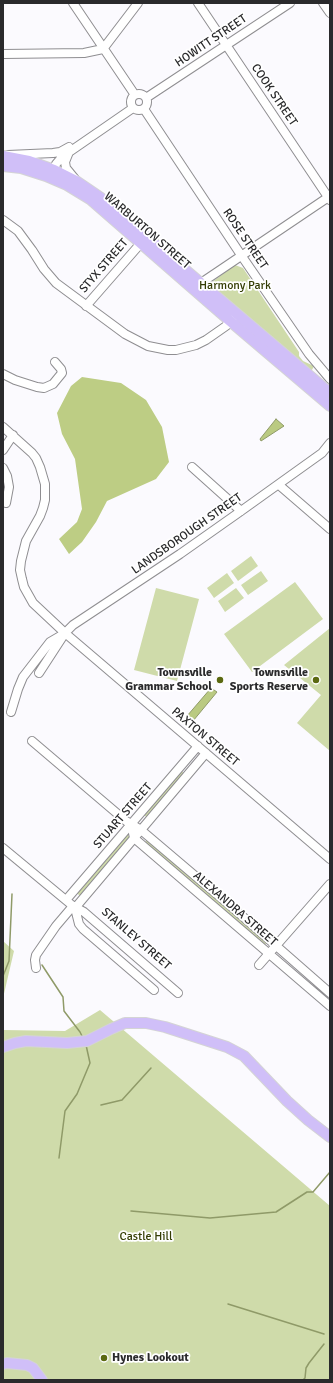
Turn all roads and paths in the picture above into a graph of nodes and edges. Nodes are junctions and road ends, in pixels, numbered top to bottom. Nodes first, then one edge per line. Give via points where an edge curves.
1 (73, 3) edge
2 (138, 3) edge
3 (198, 3) edge
4 (290, 3) edge
5 (323, 3) edge
6 (330, 13) edge
7 (226, 45) junction
8 (103, 49) junction
9 (3, 54) edge
10 (135, 95) junction
11 (146, 98) junction
12 (133, 108) junction
13 (144, 109) junction
14 (81, 142) junction
15 (60, 152) junction
16 (69, 152) junction
17 (3, 156) edge
18 (3, 166) edge
19 (50, 173) junction
20 (76, 181) junction
21 (329, 198) edge
22 (3, 220) edge
23 (141, 242) junction
24 (242, 255) junction
25 (201, 283) junction
26 (86, 306) junction
27 (233, 318) junction
28 (55, 362) dead end
29 (3, 374) edge
30 (330, 379) edge
31 (330, 393) edge
32 (330, 406) edge
33 (3, 427) edge
34 (13, 435) junction
35 (330, 443) edge
36 (3, 450) edge
37 (326, 451) edge
38 (192, 467) dead end
39 (3, 468) edge
40 (279, 485) junction
41 (6, 503) dead end
42 (241, 511) junction
43 (330, 529) edge
44 (65, 633) junction
45 (39, 674) dead end
46 (11, 712) dead end
47 (32, 741) dead end
48 (198, 746) junction
49 (206, 753) junction
50 (131, 825) junction
51 (141, 830) junction
52 (134, 838) junction
53 (3, 848) edge
54 (330, 859) edge
55 (330, 884) edge
56 (66, 900) junction
57 (74, 907) junction
58 (277, 946) junction
59 (270, 954) junction
60 (259, 965) dead end
61 (36, 968) dead end
62 (154, 990) dead end
63 (178, 993) dead end
64 (330, 993) edge
65 (330, 1006) edge
66 (3, 1047) edge
67 (330, 1137) edge
68 (3, 1364) edge
69 (42, 1380) edge

1 - 8 street
2 - 8 street
3 - 7 street, COOK STREET
4 - 7 street, HOWITT STREET
5 - 6 street
7 - 11 street, HOWITT STREET
7 - 21 street, COOK STREET
8 - 9 street via 84,53
8 - 10 street
10 - 11 street via 140,94
10 - 12 street via 131,101
11 - 13 street via 147,104
12 - 13 street
12 - 14 street
13 - 24 street, ROSE STREET
14 - 15 street
14 - 16 street
15 - 17 street
15 - 19 street
16 - 19 street via 59,159
16 - 20 street via 66,168
17 - 19 main road via 29,161
18 - 19 main road
19 - 20 main road, WARBURTON STREET
19 - 23 main road, WARBURTON STREET via 90,199
20 - 25 main road, WARBURTON STREET via 107,203
21 - 24 street
22 - 26 street via 18,231 56,283
23 - 26 street, STYX STREET
23 - 27 main road, WARBURTON STREET
24 - 25 street
24 - 30 street, ROSE STREET
25 - 27 main road, WARBURTON STREET
26 - 27 street via 133,339 148,346 168,350 196,345
27 - 31 main road, WARBURTON STREET
27 - 32 main road, WARBURTON STREET
28 - 29 street via 61,369 60,376 53,384 44,388
33 - 34 street, PAXTON STREET
34 - 36 street
34 - 44 street, PAXTON STREET via 36,458 45,484 43,508 22,551 20,570 24,587 33,603
35 - 37 street, LANDSBOROUGH STREET
37 - 40 street, LANDSBOROUGH STREET
38 - 42 street
39 - 41 street via 9,487
40 - 42 street, LANDSBOROUGH STREET
40 - 43 street
42 - 44 street, LANDSBOROUGH STREET
44 - 45 street, LANDSBOROUGH STREET
44 - 46 street, LANDSBOROUGH STREET via 50,642 23,677
44 - 48 street, PAXTON STREET
47 - 50 street, ALEXANDRA STREET
48 - 49 street, PAXTON STREET
48 - 50 street, STUART STREET
49 - 51 street, STUART STREET
49 - 54 street, PAXTON STREET
50 - 51 street, ALEXANDRA STREET
50 - 52 street
50 - 56 street, STUART STREET
51 - 52 street, STUART STREET
51 - 58 street, ALEXANDRA STREET
52 - 57 street, STUART STREET
52 - 59 street, ALEXANDRA STREET
53 - 56 street, STANLEY STREET
55 - 58 street
56 - 57 street, STANLEY STREET
57 - 61 street, STUART STREET via 56,926 36,955
57 - 62 street via 83,929
57 - 63 street, STANLEY STREET via 84,912
58 - 59 street
58 - 64 street, ALEXANDRA STREET
59 - 60 street
59 - 65 street, ALEXANDRA STREET
66 - 67 main road via 26,1041 87,1041 125,1024 146,1023 165,1027 227,1047 244,1056 287,1101
68 - 69 main road via 27,1365 33,1368

